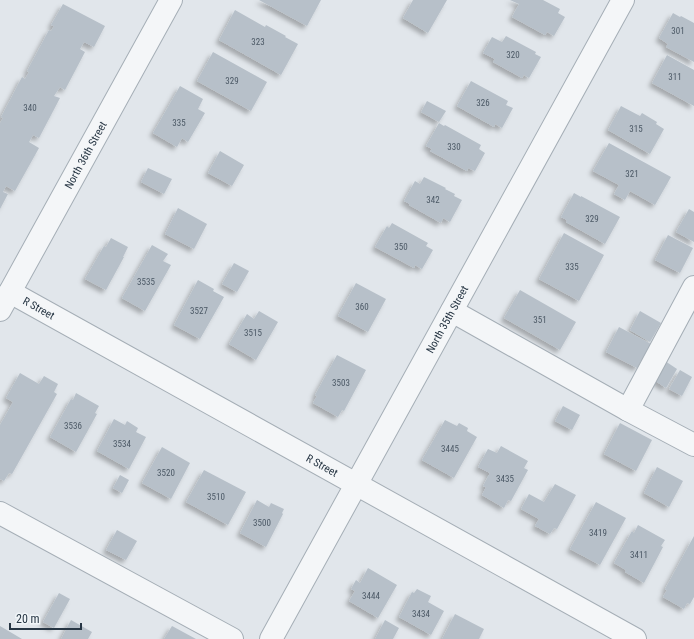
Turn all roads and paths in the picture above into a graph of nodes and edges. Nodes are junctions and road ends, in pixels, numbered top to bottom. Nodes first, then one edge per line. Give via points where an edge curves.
1 (171, 0) edge
2 (623, 0) edge
3 (694, 287) edge
4 (5, 301) edge
5 (452, 310) junction
6 (628, 410) junction
7 (694, 445) edge
8 (356, 484) junction
9 (0, 513) edge
10 (232, 639) edge
11 (271, 639) edge
12 (635, 639) edge

1 - 4 street, North 36th Street
2 - 5 street, North 35th Street
3 - 6 street
4 - 8 street, R Street
5 - 6 street
5 - 8 street, North 35th Street
6 - 7 street
8 - 11 street, North 35th Street
8 - 12 street, R Street
9 - 10 street

